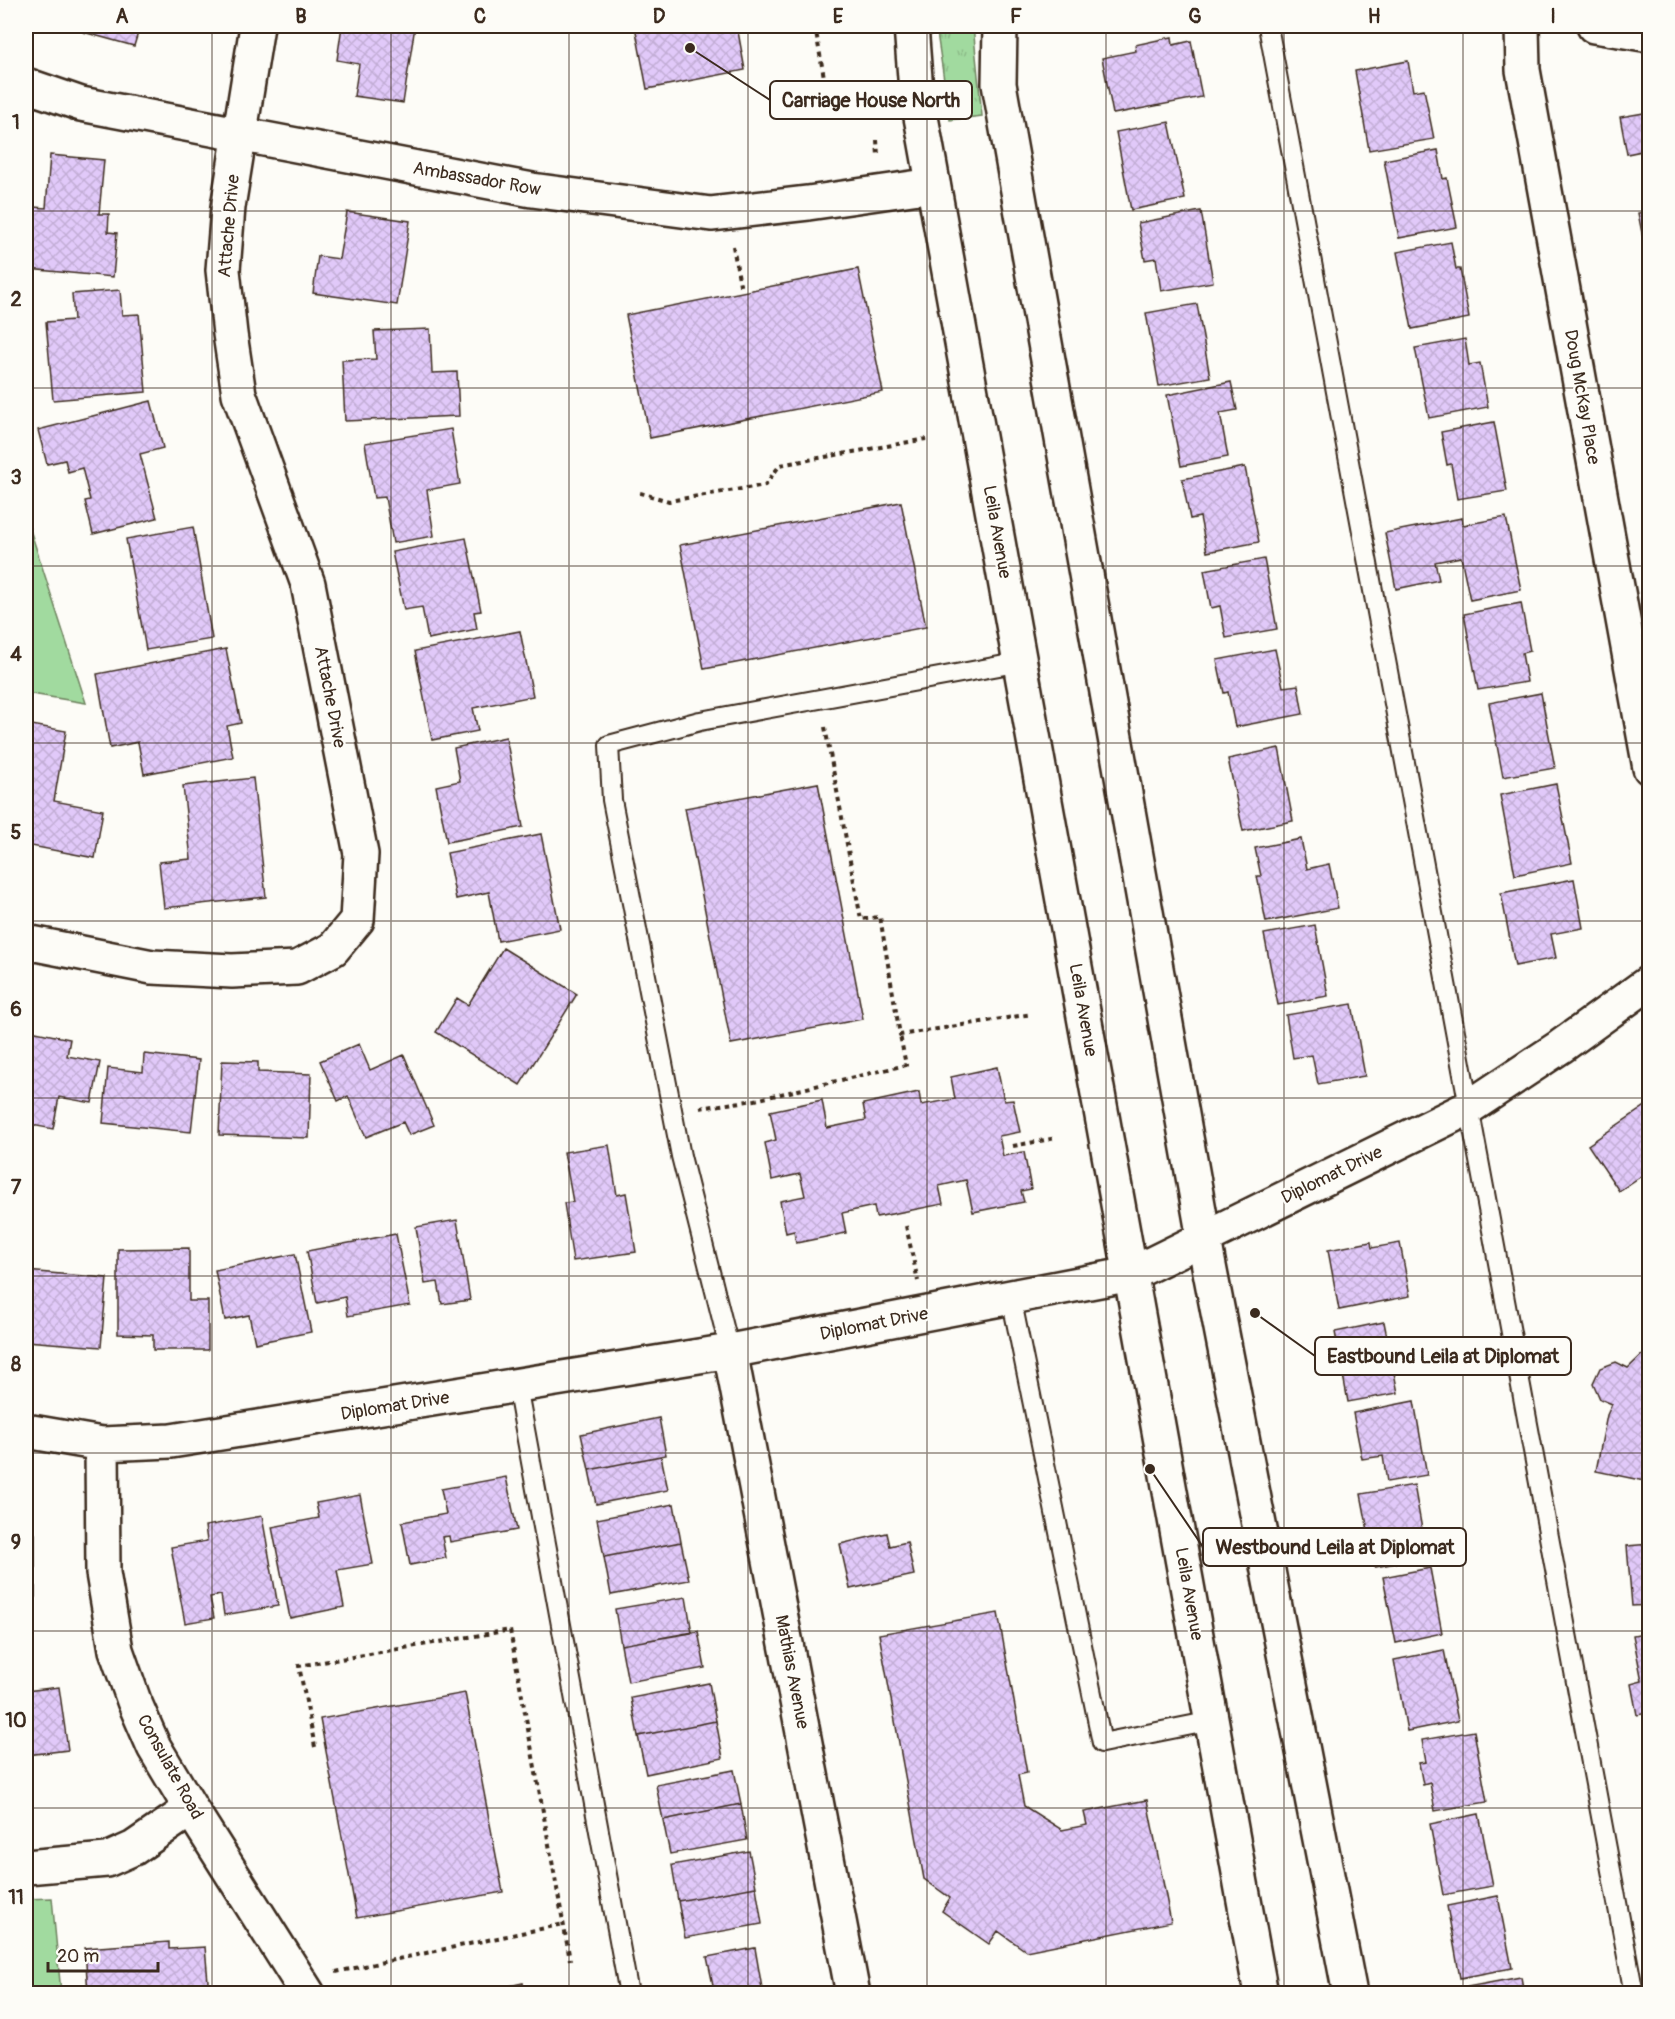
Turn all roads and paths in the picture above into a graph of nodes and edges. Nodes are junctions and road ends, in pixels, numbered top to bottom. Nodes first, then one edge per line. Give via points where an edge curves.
1 (257, 26) edge
2 (815, 26) edge
3 (911, 26) edge
4 (1000, 26) edge
5 (1268, 26) edge
6 (1522, 26) edge
7 (1594, 26) edge
8 (1650, 35) edge
9 (26, 85) edge
10 (830, 106) dead end
11 (239, 134) junction
12 (933, 185) junction
13 (728, 212) junction
14 (741, 290) dead end
15 (926, 439) dead end
16 (640, 493) dead end
17 (1021, 662) junction
18 (819, 699) junction
19 (1650, 768) edge
20 (26, 942) edge
21 (1650, 982) edge
22 (1032, 1014) dead end
23 (900, 1035) junction
24 (1468, 1108) junction
25 (673, 1112) junction
26 (1056, 1138) dead end
27 (1013, 1146) dead end
28 (906, 1226) dead end
29 (1204, 1238) junction
30 (1131, 1274) junction
31 (1011, 1297) junction
32 (925, 1314) junction
33 (730, 1351) junction
34 (517, 1386) junction
35 (26, 1431) edge
36 (102, 1444) junction
37 (1212, 1721) junction
38 (315, 1747) dead end
39 (191, 1809) junction
40 (26, 1867) edge
41 (564, 1924) junction
42 (570, 1960) dead end
43 (303, 1986) edge
44 (629, 1994) edge
45 (853, 1994) edge
46 (1261, 1994) edge
47 (1350, 1994) edge
48 (1634, 1994) edge

1 - 11 street, Attache Drive
2 - 10 path
3 - 12 street, Leila Avenue via 916,91
4 - 29 street via 999,84
5 - 24 lane
6 - 19 street, Doug McKay Place via 1523,70
7 - 8 street
9 - 11 street, Ambassador Row via 81,104
11 - 13 street, Ambassador Row via 532,190 711,214
11 - 20 street, Attache Drive via 223,270 239,394 308,584 361,854 357,920 333,949 297,968 232,971 152,967
12 - 13 street, Ambassador Row
12 - 17 street, Leila Avenue
13 - 14 path
15 - 16 path via 780,465 765,485 669,501
17 - 18 lane
17 - 30 street, Leila Avenue
18 - 23 path via 861,919 880,917
18 - 25 lane via 700,721 609,745 612,800
21 - 24 street, Diplomat Drive
22 - 23 path
23 - 25 path via 906,1065 755,1100
24 - 29 street, Diplomat Drive
24 - 48 lane
25 - 33 lane
26 - 27 path
28 - 32 path
29 - 30 street, Diplomat Drive
29 - 47 street
30 - 31 street, Diplomat Drive
30 - 37 street, Leila Avenue
31 - 32 street, Diplomat Drive
31 - 37 lane via 1102,1743
32 - 33 street, Diplomat Drive
33 - 34 street, Diplomat Drive
33 - 45 street, Mathias Avenue
34 - 36 street, Diplomat Drive via 171,1441
34 - 44 lane
35 - 36 street, Diplomat Drive
36 - 39 street, Consulate Road via 103,1573 116,1650 154,1747
37 - 46 street, Leila Avenue
38 - 41 path via 299,1666 510,1630
39 - 40 street via 134,1848 107,1860
39 - 43 street, Consulate Road
41 - 42 path
41 - 43 path

